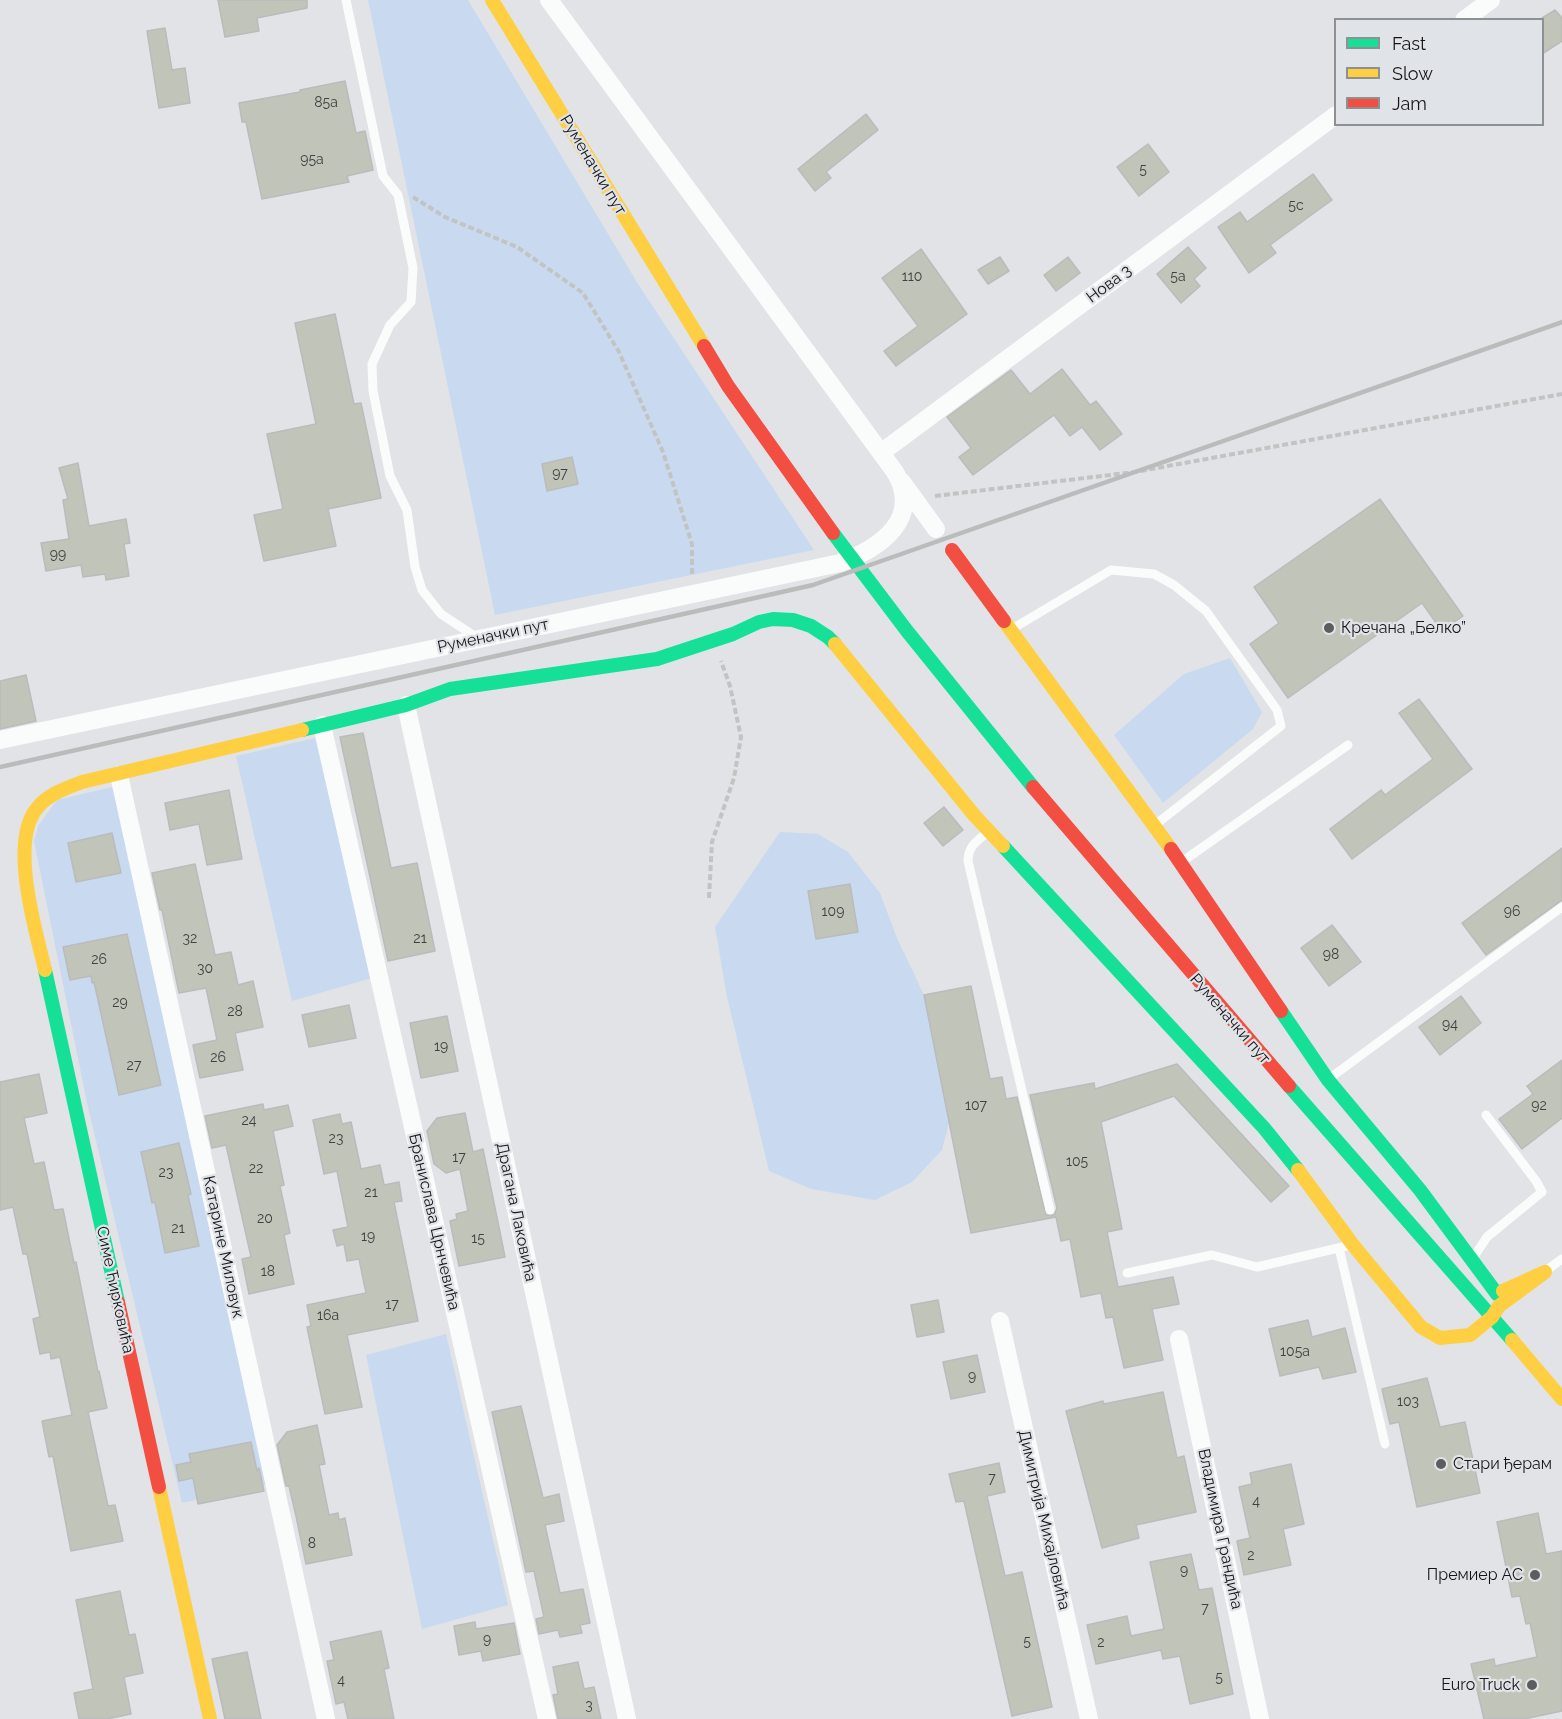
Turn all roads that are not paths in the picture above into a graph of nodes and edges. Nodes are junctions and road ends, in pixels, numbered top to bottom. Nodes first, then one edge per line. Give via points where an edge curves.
1 (346, 0) edge
2 (492, 0) edge
3 (549, 0) edge
4 (1491, 0) edge
5 (1467, 18) edge
6 (1334, 116) edge
7 (882, 452) junction
8 (898, 476) junction
9 (936, 529) dead end
10 (952, 550) dead end
11 (1012, 629) junction
12 (479, 639) junction
13 (406, 705) junction
14 (322, 725) junction
15 (0, 740) edge
16 (1348, 744) dead end
17 (119, 775) junction
18 (1155, 826) junction
19 (989, 831) junction
20 (1182, 862) junction
21 (1562, 907) edge
22 (1328, 1080) junction
23 (1486, 1115) dead end
24 (1050, 1210) dead end
25 (1353, 1245) junction
26 (1339, 1248) junction
27 (1562, 1259) edge
28 (1472, 1260) junction
29 (1545, 1272) junction
30 (1127, 1273) dead end
31 (1492, 1317) junction
32 (1000, 1321) dead end
33 (1179, 1339) dead end
34 (1562, 1399) edge
35 (1385, 1444) dead end
36 (210, 1719) edge
37 (326, 1719) edge
38 (547, 1719) edge
39 (627, 1719) edge
40 (1089, 1719) edge
41 (1260, 1719) edge

1 - 12 lane via 383,177 398,195 413,268 411,302 390,325 372,364 373,391 390,476 407,510 422,590 441,614
2 - 31 street, Руменачки пут via 728,386 907,631 1051,810
3 - 7 street, Руменачки пут
4 - 5 street
6 - 7 street, Нова 3
7 - 8 street, Руменачки пут
8 - 9 street
8 - 12 street, Руменачки пут via 903,511 897,524 888,537 861,556
10 - 11 street
11 - 18 street
11 - 18 lane via 1111,570 1154,574 1206,611 1277,710 1281,726
12 - 15 street, Руменачки пут
13 - 14 street, Симе Ћирковића
13 - 19 street, Симе Ћирковића via 450,689 657,659 773,619 802,622 820,631 844,654
13 - 39 street, Драгана Лаковића
14 - 17 street, Симе Ћирковића
14 - 38 street, Бранислава Црнчевића
16 - 20 lane
17 - 36 street, Симе Ћирковића via 69,786 39,807 30,819 24,860 28,894
17 - 37 street, Катарине Миловук
18 - 20 street
19 - 24 lane via 972,845 968,861
19 - 25 street, Симе Ћирковића via 1264,1128
20 - 22 street
21 - 22 lane
22 - 28 street via 1420,1190
23 - 28 lane via 1542,1191 1487,1237
25 - 26 lane
25 - 31 street, Симе Ћирковића via 1414,1320 1430,1333 1440,1338 1463,1337
26 - 30 lane via 1257,1267 1212,1255
26 - 35 lane
27 - 29 lane
28 - 29 street via 1497,1294
29 - 31 street, Симе Ћирковића via 1499,1306
31 - 34 street, Руменачки пут
32 - 40 street, Димитрија Михајловића
33 - 41 street, Владимира Грандића

